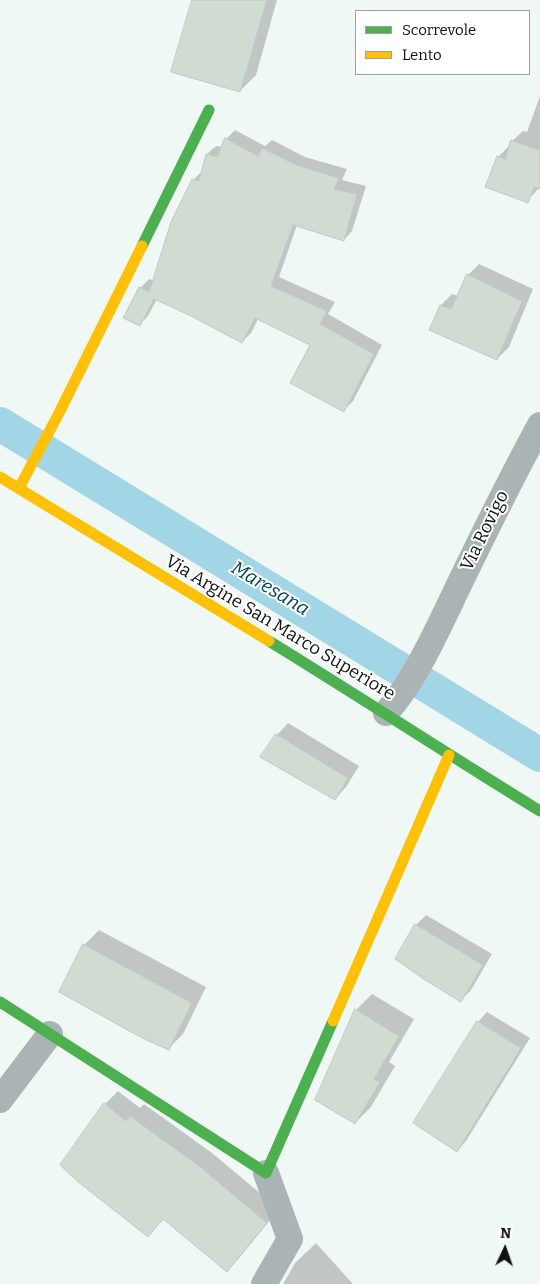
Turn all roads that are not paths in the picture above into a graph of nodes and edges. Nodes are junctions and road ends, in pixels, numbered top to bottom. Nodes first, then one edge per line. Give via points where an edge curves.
1 (209, 110) dead end
2 (540, 425) edge
3 (0, 477) edge
4 (19, 488) junction
5 (392, 707) junction
6 (449, 755) junction
7 (540, 811) edge
8 (0, 1002) edge
9 (50, 1034) junction
10 (0, 1100) edge
11 (266, 1173) junction
12 (264, 1284) edge

1 - 4 street via 58,416
2 - 5 street, Via Rovigo via 511,477 433,639
3 - 4 street, Via Argine San Marco Superiore
4 - 5 street, Via Argine San Marco Superiore
5 - 6 street, Via Argine San Marco Superiore
6 - 7 street, Via Argine San Marco Superiore
6 - 11 street
8 - 9 street
9 - 10 street
9 - 11 street
11 - 12 street via 290,1239

